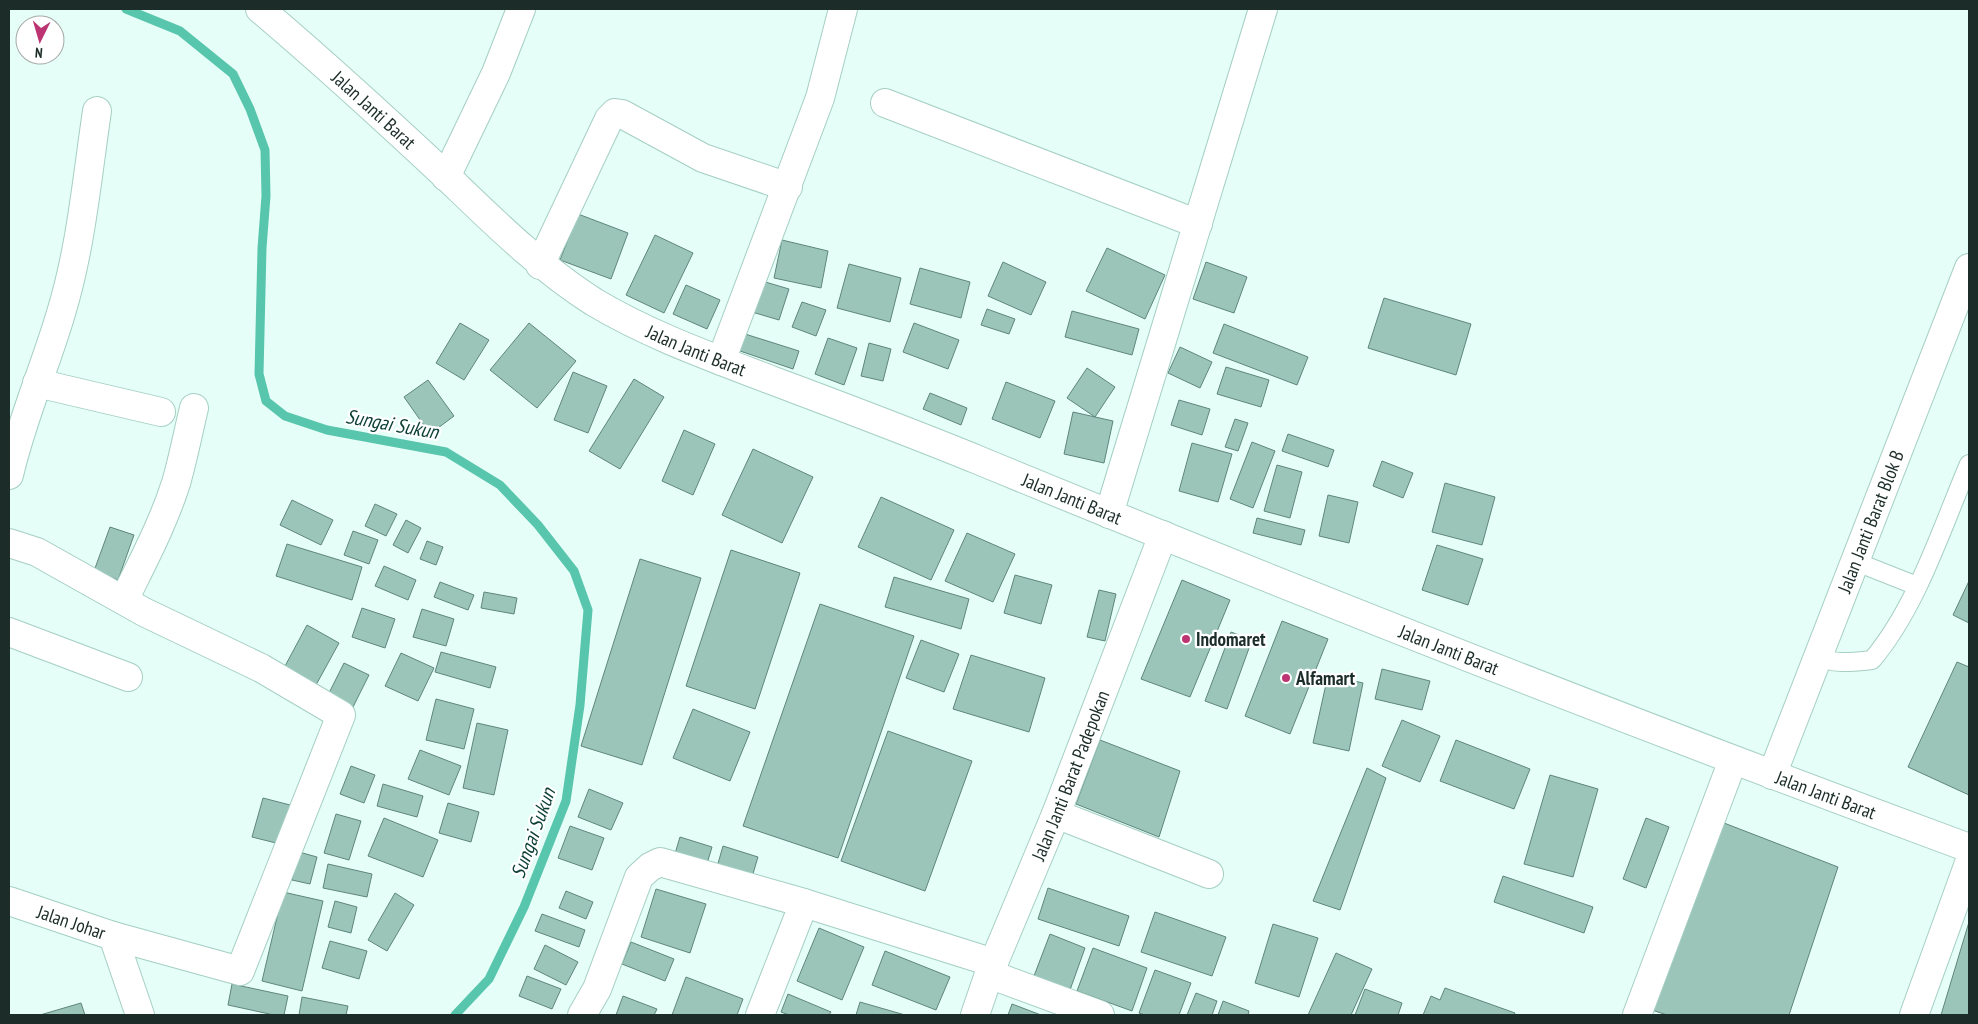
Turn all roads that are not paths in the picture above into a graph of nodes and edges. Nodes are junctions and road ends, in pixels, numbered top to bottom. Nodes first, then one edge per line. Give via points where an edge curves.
1 (260, 9) edge
2 (522, 9) edge
3 (842, 9) edge
4 (1263, 9) edge
5 (885, 103) dead end
6 (97, 111) dead end
7 (446, 177) junction
8 (788, 187) junction
9 (1198, 224) junction
10 (540, 265) junction
11 (1969, 268) edge
12 (721, 361) junction
13 (37, 383) junction
14 (194, 408) dead end
15 (16, 412) edge
16 (161, 412) dead end
17 (1969, 464) edge
18 (9, 475) edge
19 (1109, 514) junction
20 (1163, 535) junction
21 (9, 543) edge
22 (1854, 561) junction
23 (1917, 586) junction
24 (124, 600) junction
25 (9, 632) edge
26 (1817, 656) junction
27 (128, 677) dead end
28 (1733, 760) junction
29 (1772, 775) junction
30 (1056, 814) junction
31 (1969, 848) edge
32 (1969, 863) edge
33 (1209, 874) dead end
34 (9, 901) edge
35 (804, 903) junction
36 (113, 936) junction
37 (991, 968) junction
38 (140, 1015) edge
39 (582, 1015) edge
40 (760, 1015) edge
41 (975, 1015) edge
42 (1100, 1015) edge
43 (1637, 1015) edge
44 (1914, 1015) edge

1 - 7 street, Jalan Janti Barat via 312,52
2 - 7 street via 496,73
3 - 8 street via 820,98
4 - 9 street
5 - 9 street
6 - 13 street via 70,278
7 - 10 street, Jalan Janti Barat
8 - 10 street via 703,158 622,114 614,113
8 - 12 street
9 - 19 street
10 - 12 street, Jalan Janti Barat via 596,302 649,331
11 - 22 street, Jalan Janti Barat Blok B
12 - 19 street, Jalan Janti Barat via 921,436
13 - 15 street
13 - 16 street
14 - 24 street via 164,516
15 - 18 street
17 - 23 lane
19 - 20 street, Jalan Janti Barat
20 - 28 street, Jalan Janti Barat
20 - 30 street, Jalan Janti Barat Padepokan
21 - 24 street via 45,556
22 - 23 lane
22 - 26 street, Jalan Janti Barat Blok B
23 - 26 lane via 1886,643 1872,660 1846,662
24 - 36 street via 261,668 341,714 240,971
25 - 27 street
26 - 29 street, Jalan Janti Barat Blok B
28 - 29 street, Jalan Janti Barat
28 - 43 street
29 - 31 street, Jalan Janti Barat
30 - 33 street
30 - 37 street, Jalan Janti Barat Padepokan
32 - 44 street
34 - 36 street, Jalan Johar
35 - 37 street
35 - 39 street via 670,864 660,862 650,867 639,877 597,989
35 - 40 street
36 - 38 street, Jalan Johar
37 - 41 street, Jalan Janti Barat Padepokan
37 - 42 street

